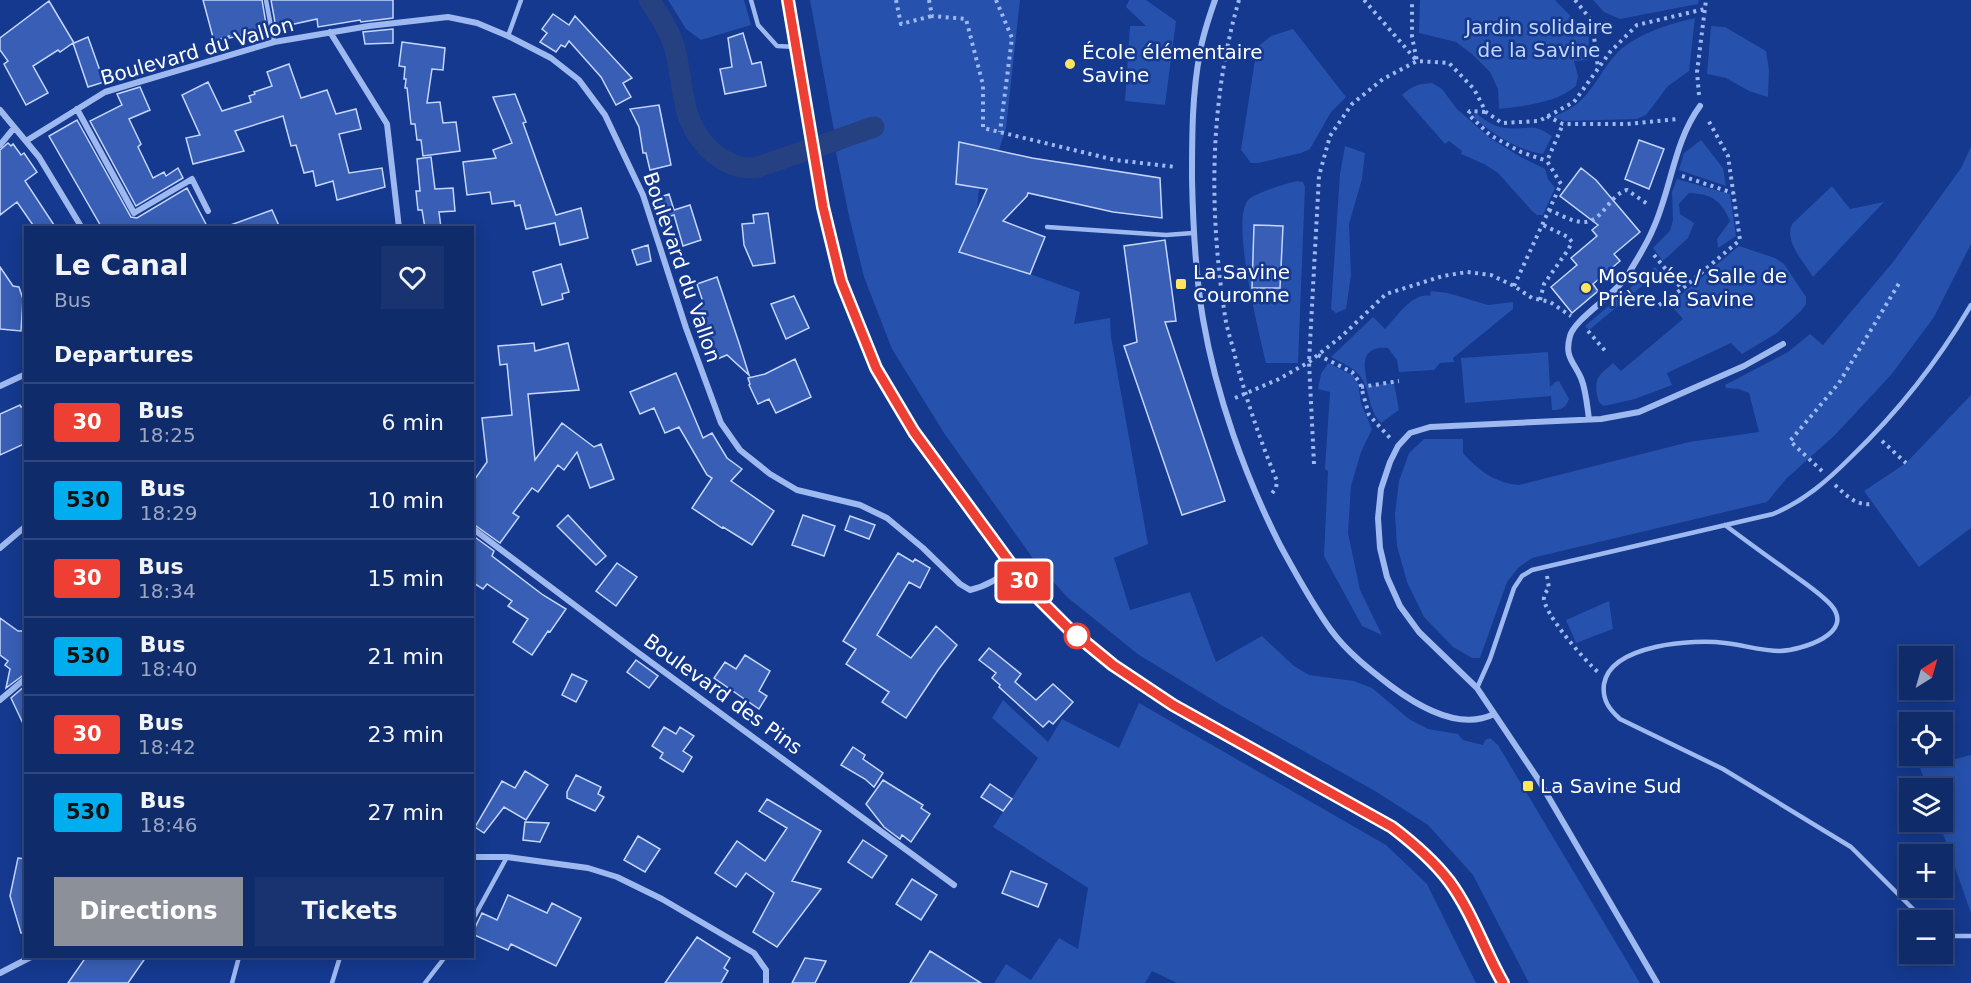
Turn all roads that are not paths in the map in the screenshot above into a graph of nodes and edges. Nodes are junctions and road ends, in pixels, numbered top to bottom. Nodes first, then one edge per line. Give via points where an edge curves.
1 (266, 0) edge
2 (520, 0) edge
3 (751, 0) edge
4 (788, 0) edge
5 (1215, 0) edge
6 (330, 32) junction
7 (508, 36) junction
8 (274, 42) junction
9 (796, 47) junction
10 (1701, 106) road end
11 (77, 109) junction
12 (0, 110) edge
13 (14, 128) junction
14 (26, 141) junction
15 (0, 145) edge
16 (208, 211) dead end
17 (81, 226) edge
18 (399, 226) edge
19 (1047, 227) dead end
20 (1193, 232) junction
21 (1971, 305) edge
22 (1783, 344) dead end
23 (24, 375) edge
24 (0, 386) edge
25 (1589, 418) junction
26 (1725, 525) junction
27 (24, 528) edge
28 (474, 530) edge
29 (0, 548) edge
30 (1013, 567) junction
31 (24, 680) edge
32 (1477, 688) junction
33 (0, 700) edge
34 (1494, 714) junction
35 (474, 857) edge
36 (507, 857) junction
37 (954, 885) dead end
38 (1914, 910) edge
39 (474, 917) edge
40 (1953, 936) edge
41 (1971, 936) edge
42 (29, 958) edge
43 (239, 958) edge
44 (340, 958) edge
45 (444, 958) edge
46 (0, 973) edge
47 (232, 983) edge
48 (332, 983) edge
49 (425, 983) edge
50 (766, 983) edge
51 (1503, 983) edge
52 (1657, 983) edge

1 - 8 lane
2 - 7 lane
3 - 9 lane via 758,25 777,46
4 - 9 street
5 - 20 street via 1200,50 1194,92
6 - 7 street, Boulevard du Vallon via 448,17 477,23
6 - 8 street, Boulevard du Vallon
6 - 18 street via 387,124
7 - 30 street, Boulevard du Vallon via 551,58 579,80 605,115 643,195 721,423 740,450 797,490 860,505 887,519 970,590 997,580
8 - 11 street, Boulevard du Vallon via 105,92
9 - 30 street via 823,207 841,281 860,332 876,368 914,432
10 - 25 street via 1690,122 1653,229 1624,281 1570,333 1571,362 1581,378
11 - 14 street, Boulevard du Vallon
11 - 16 street via 134,213 192,179
12 - 13 street
13 - 14 street
13 - 15 street
14 - 17 street
19 - 20 lane via 1166,235
20 - 34 street via 1203,320 1223,404 1258,503 1298,578 1332,632 1370,670 1410,700 1451,717 1469,720
21 - 26 lane via 1930,370 1875,434 1829,478 1792,507
22 - 25 street via 1744,366 1640,412
23 - 24 street
25 - 32 street via 1430,427 1410,433 1398,446 1381,489 1378,518 1387,577 1400,606 1419,632
26 - 32 lane via 1532,570 1522,576
26 - 38 lane via 1831,604 1838,614 1833,631 1815,642 1780,651 1723,642 1675,644 1637,652 1611,668 1605,678 1605,700 1620,719 1723,769 1851,847
27 - 29 street
28 - 37 street, Boulevard des Pins
30 - 51 street via 1068,628 1113,665 1173,705 1392,827 1421,850 1449,881
31 - 33 street
32 - 34 street
34 - 52 street via 1538,779
35 - 36 street
36 - 39 lane
36 - 50 street via 588,868 626,881 754,953 766,970
40 - 41 lane
42 - 46 street
43 - 47 lane
44 - 48 lane
45 - 49 lane

